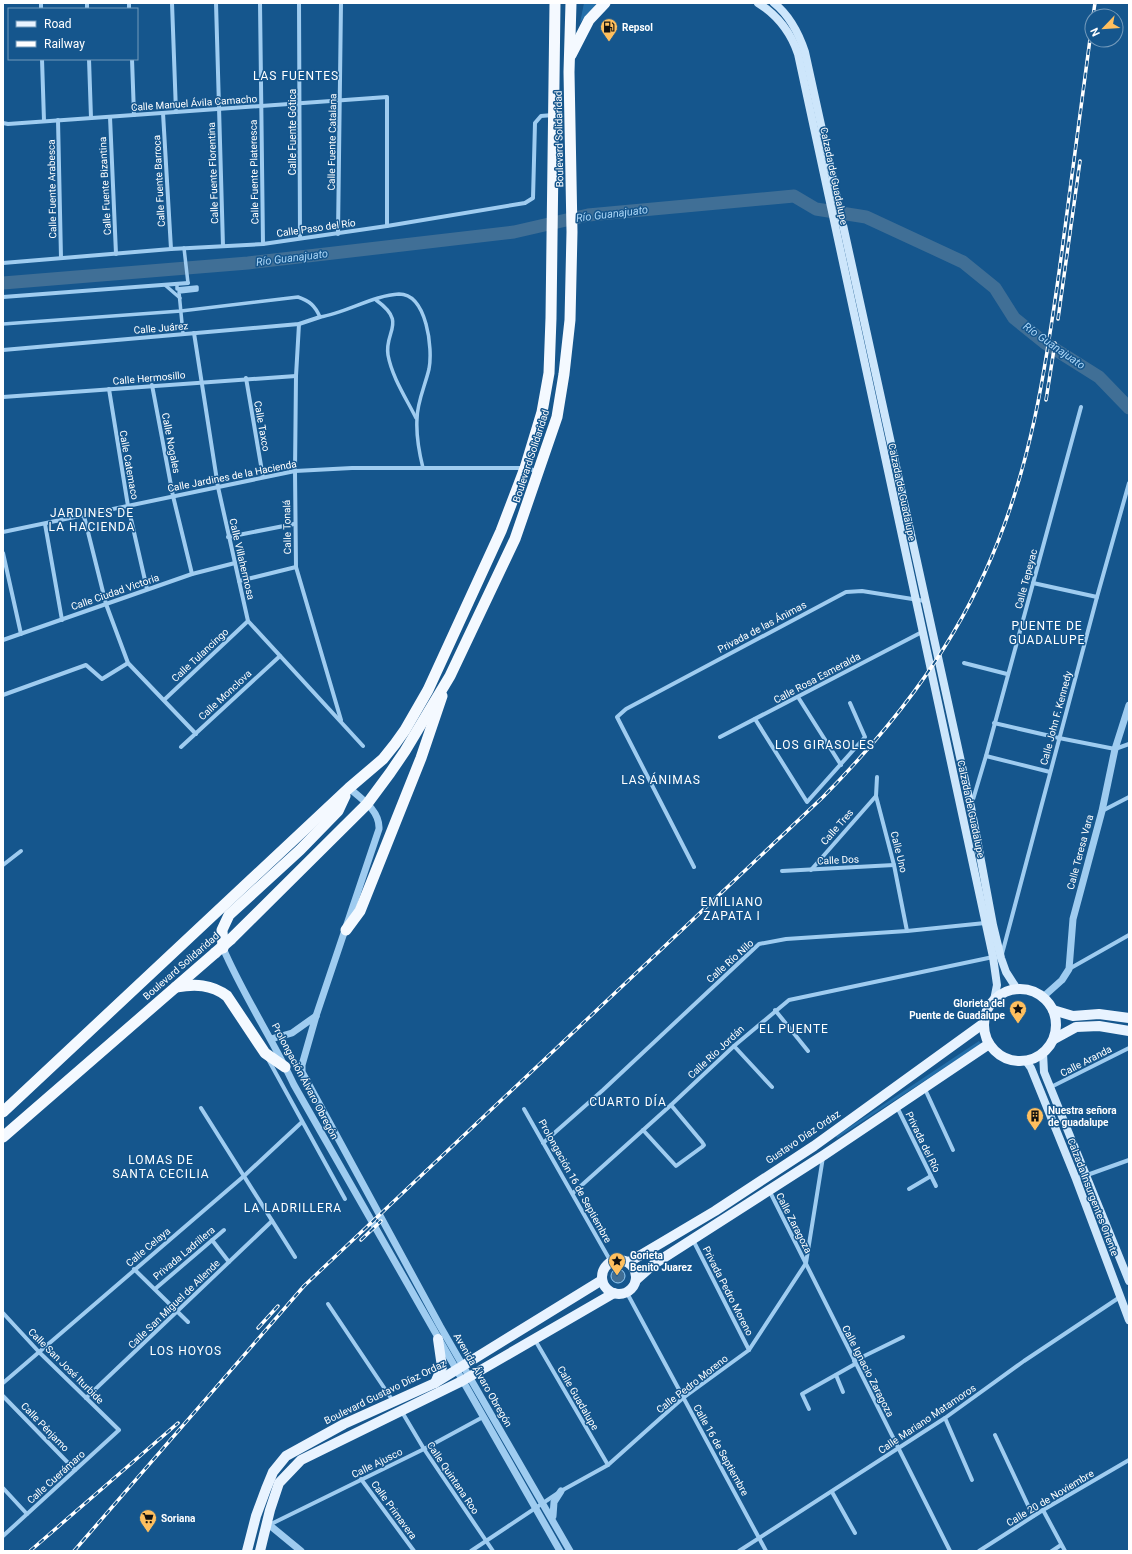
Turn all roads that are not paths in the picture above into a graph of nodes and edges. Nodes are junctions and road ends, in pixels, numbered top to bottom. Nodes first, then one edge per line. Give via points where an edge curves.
1 (172, 3) edge
2 (216, 3) edge
3 (260, 3) edge
4 (299, 3) edge
5 (340, 3) edge
6 (555, 3) edge
7 (571, 3) edge
8 (605, 3) edge
9 (758, 3) edge
10 (774, 3) edge
11 (570, 57) junction
12 (42, 60) edge
13 (89, 60) edge
14 (132, 60) edge
15 (340, 100) junction
16 (300, 103) junction
17 (261, 106) junction
18 (219, 109) junction
19 (176, 112) junction
20 (163, 113) junction
21 (134, 115) junction
22 (553, 115) junction
23 (110, 117) junction
24 (91, 118) junction
25 (58, 120) junction
26 (44, 121) junction
27 (3, 123) edge
28 (387, 226) junction
29 (338, 234) junction
30 (300, 238) junction
31 (263, 244) junction
32 (223, 246) junction
33 (184, 248) junction
34 (171, 249) junction
35 (116, 254) junction
36 (61, 258) junction
37 (3, 263) edge
38 (188, 283) joint
39 (177, 284) junction
40 (166, 285) junction
41 (3, 297) edge
42 (180, 298) junction
43 (376, 300) junction
44 (181, 311) junction
45 (320, 317) junction
46 (3, 324) edge
47 (299, 324) junction
48 (183, 334) junction
49 (194, 334) junction
50 (3, 350) edge
51 (296, 376) junction
52 (246, 378) junction
53 (200, 382) junction
54 (152, 385) junction
55 (108, 389) junction
56 (3, 397) edge
57 (1080, 407) dead end
58 (417, 418) junction
59 (422, 468) junction
60 (525, 468) junction
61 (294, 471) junction
62 (539, 472) junction
63 (263, 477) junction
64 (1129, 483) edge
65 (218, 487) junction
66 (173, 496) junction
67 (128, 506) junction
68 (84, 516) junction
69 (45, 524) junction
70 (294, 524) junction
71 (3, 532) edge
72 (228, 537) junction
73 (3, 553) edge
74 (235, 563) junction
75 (296, 566) junction
76 (192, 574) junction
77 (239, 582) junction
78 (1033, 583) junction
79 (147, 589) junction
80 (1097, 597) junction
81 (915, 600) junction
82 (925, 601) junction
83 (106, 604) junction
84 (62, 620) junction
85 (248, 621) junction
86 (922, 632) junction
87 (21, 634) junction
88 (3, 640) edge
89 (280, 656) junction
90 (128, 663) junction
91 (964, 663) dead end
92 (1007, 674) junction
93 (450, 676) junction
94 (3, 695) edge
95 (798, 696) junction
96 (164, 700) junction
97 (850, 703) dead end
98 (1129, 705) edge
99 (755, 719) junction
100 (341, 722) junction
101 (994, 723) junction
102 (196, 734) junction
103 (720, 737) dead end
104 (1059, 738) junction
105 (1129, 744) edge
106 (363, 746) dead end
107 (181, 747) dead end
108 (1115, 749) junction
109 (986, 756) junction
110 (841, 765) junction
111 (1050, 772) junction
112 (877, 777) dead end
113 (349, 788) junction
114 (876, 796) junction
115 (1129, 797) edge
116 (367, 804) junction
117 (971, 807) junction
118 (1102, 811) junction
119 (964, 824) junction
120 (21, 851) dead end
121 (3, 865) edge
122 (894, 865) junction
123 (694, 867) dead end
124 (811, 870) junction
125 (782, 871) dead end
126 (985, 923) junction
127 (346, 930) junction
128 (907, 931) junction
129 (1129, 935) edge
130 (219, 950) junction
131 (997, 958) junction
132 (1069, 969) junction
133 (175, 987) junction
134 (1017, 989) junction
135 (1043, 997) junction
136 (994, 1000) junction
137 (776, 1010) junction
138 (1053, 1010) junction
139 (316, 1016) junction
140 (1129, 1018) edge
141 (984, 1023) junction
142 (1129, 1031) edge
143 (1054, 1038) junction
144 (271, 1039) junction
145 (989, 1044) junction
146 (734, 1046) junction
147 (1129, 1048) edge
148 (808, 1051) dead end
149 (265, 1053) junction
150 (1044, 1053) junction
151 (1026, 1061) junction
152 (285, 1067) junction
153 (294, 1085) junction
154 (772, 1087) dead end
155 (924, 1087) junction
156 (1050, 1088) junction
157 (285, 1091) junction
158 (897, 1105) junction
159 (671, 1106) junction
160 (201, 1108) dead end
161 (524, 1109) dead end
162 (3, 1112) edge
163 (302, 1122) junction
164 (643, 1130) junction
165 (3, 1138) edge
166 (544, 1143) junction
167 (953, 1150) dead end
168 (824, 1156) junction
169 (1129, 1160) edge
170 (244, 1176) junction
171 (931, 1176) junction
172 (1087, 1176) junction
173 (1076, 1179) junction
174 (936, 1186) dead end
175 (909, 1189) dead end
176 (769, 1190) junction
177 (573, 1193) junction
178 (345, 1199) dead end
179 (381, 1218) joint
180 (272, 1221) junction
181 (371, 1222) joint
182 (224, 1230) dead end
183 (693, 1239) junction
184 (212, 1240) junction
185 (295, 1257) dead end
186 (229, 1262) junction
187 (610, 1262) junction
188 (629, 1262) junction
189 (806, 1263) junction
190 (1126, 1267) edge
191 (134, 1269) junction
192 (637, 1279) junction
193 (602, 1280) junction
194 (1129, 1281) edge
195 (155, 1289) junction
196 (627, 1292) junction
197 (614, 1293) junction
198 (1120, 1296) junction
199 (328, 1304) dead end
200 (177, 1312) junction
201 (3, 1313) edge
202 (1129, 1320) edge
203 (188, 1322) dead end
204 (903, 1337) dead end
205 (438, 1339) junction
206 (536, 1340) junction
207 (749, 1350) junction
208 (39, 1352) junction
209 (854, 1363) junction
210 (460, 1368) junction
211 (836, 1376) junction
212 (466, 1379) junction
213 (3, 1383) edge
214 (435, 1383) junction
215 (844, 1392) dead end
216 (3, 1396) edge
217 (86, 1398) junction
218 (683, 1398) junction
219 (393, 1402) junction
220 (809, 1409) dead end
221 (402, 1412) junction
222 (491, 1413) junction
223 (483, 1417) junction
224 (945, 1418) junction
225 (119, 1430) joint
226 (995, 1435) dead end
227 (899, 1448) junction
228 (424, 1449) junction
229 (1129, 1460) edge
230 (608, 1465) junction
231 (75, 1470) junction
232 (361, 1479) junction
233 (972, 1480) dead end
234 (3, 1488) edge
235 (561, 1491) junction
236 (832, 1492) junction
237 (544, 1504) junction
238 (536, 1509) junction
239 (1043, 1510) junction
240 (27, 1514) junction
241 (1033, 1516) junction
242 (554, 1520) junction
243 (268, 1524) junction
244 (855, 1533) dead end
245 (3, 1536) edge
246 (759, 1538) junction
247 (486, 1540) junction
248 (1061, 1545) junction
249 (247, 1551) edge
250 (260, 1551) edge
251 (301, 1551) edge
252 (414, 1551) edge
253 (471, 1551) edge
254 (492, 1551) edge
255 (560, 1551) edge
256 (570, 1551) edge
257 (739, 1551) edge
258 (766, 1551) edge
259 (950, 1551) edge
260 (979, 1551) edge
261 (1052, 1551) edge
262 (1064, 1551) edge

1 - 19 street
2 - 18 street, Calle Fuente Florentina
3 - 17 street, Calle Fuente Plateresca
4 - 16 street, Calle Fuente Gótica
5 - 15 street, Calle Fuente Catalana
6 - 22 highway, Boulevard Solidaridad
7 - 11 highway, Boulevard Solidaridad
8 - 11 highway via 590,20
9 - 81 main road, Calzada de Guadalupe via 768,9 794,44
10 - 82 main road, Calzada de Guadalupe via 783,10 802,43 836,187
11 - 62 highway, Boulevard Solidaridad via 570,320 557,417
12 - 26 street
13 - 24 street
14 - 21 street
15 - 16 street, Calle Manuel Ávila Camacho
15 - 28 street, Calle Manuel Ávila Camacho via 387,97
15 - 29 street, Calle Fuente Catalana
16 - 17 street, Calle Manuel Ávila Camacho
16 - 30 street, Calle Fuente Gótica
17 - 18 street, Calle Manuel Ávila Camacho
17 - 31 street, Calle Fuente Plateresca
18 - 19 street, Calle Manuel Ávila Camacho
18 - 32 street, Calle Fuente Florentina
19 - 20 street, Calle Manuel Ávila Camacho
20 - 21 street, Calle Manuel Ávila Camacho
20 - 34 street, Calle Fuente Barroca
21 - 23 street, Calle Manuel Ávila Camacho
22 - 28 street, Calle Paso del Río via 541,116 535,123 533,198 525,203
22 - 60 highway, Boulevard Solidaridad via 549,373 542,412
23 - 24 street, Calle Manuel Ávila Camacho
23 - 35 street, Calle Fuente Bizantina
24 - 25 street, Calle Manuel Ávila Camacho
25 - 26 street, Calle Manuel Ávila Camacho
25 - 36 street, Calle Fuente Arabesca
26 - 27 street, Calle Manuel Ávila Camacho
28 - 29 street, Calle Paso del Río
29 - 30 street, Calle Paso del Río
30 - 31 street, Calle Paso del Río
31 - 32 street, Calle Paso del Río
32 - 33 street, Calle Paso del Río
33 - 34 street, Calle Paso del Río
33 - 38 street
34 - 35 street, Calle Paso del Río
35 - 36 street, Calle Paso del Río
36 - 37 street, Calle Paso del Río
38 - 39 street
39 - 40 street
39 - 42 street via 177,289 197,287 197,290 179,292
40 - 41 street
40 - 42 street
42 - 44 street
43 - 45 street
43 - 58 street via 391,316 394,327 388,353 393,373
43 - 58 street via 399,294 405,295 417,303 424,318 429,344 429,368 420,396
44 - 45 street via 298,297 316,307
44 - 46 street
44 - 48 street
45 - 47 street, Calle Juárez
47 - 49 street, Calle Juárez
47 - 51 street, Calle Tonalá
48 - 49 street, Calle Juárez
48 - 50 street, Calle Juárez
49 - 53 street, Calle Villahermosa
51 - 52 street, Calle Hermosillo
51 - 61 street, Calle Tonalá
52 - 53 street, Calle Hermosillo
52 - 63 street, Calle Taxco
53 - 54 street, Calle Hermosillo
53 - 65 street, Calle Villahermosa
54 - 55 street, Calle Hermosillo
54 - 66 street, Calle Nogales
55 - 56 street, Calle Hermosillo
55 - 67 street, Calle Catemaco
57 - 78 street, Calle Tepeyac
58 - 59 street
59 - 60 street, Calle Jardines de la Hacienda
59 - 61 street, Calle Jardines de la Hacienda
60 - 62 street, Calle Jardines de la Hacienda
60 - 113 highway, Boulevard Solidaridad via 501,531 418,710 383,758
61 - 63 street, Calle Jardines de la Hacienda
61 - 70 street, Calle Tonalá
62 - 93 highway, Boulevard Solidaridad via 515,538
63 - 65 street, Calle Jardines de la Hacienda
64 - 80 street, Calle John F. Kennedy
65 - 66 street, Calle Jardines de la Hacienda
65 - 72 street, Calle Villahermosa
66 - 67 street, Calle Jardines de la Hacienda
66 - 76 street, Calle Nogales
67 - 68 street, Calle Jardines de la Hacienda
67 - 79 street, Calle Catemaco
68 - 69 street, Calle Jardines de la Hacienda
68 - 83 street
69 - 71 street, Calle Jardines de la Hacienda
69 - 84 street
70 - 72 street
70 - 75 street, Calle Tonalá
72 - 74 street, Calle Villahermosa
73 - 87 street
74 - 76 street, Calle Ciudad Victoria
74 - 77 street, Calle Villahermosa
75 - 77 street
75 - 100 street, Calle Tonalá
76 - 79 street, Calle Ciudad Victoria
77 - 85 street, Calle Villahermosa
78 - 80 street
78 - 92 street, Calle Tepeyac
79 - 83 street, Calle Ciudad Victoria
80 - 104 street, Calle John F. Kennedy
81 - 82 street, Privada de las Ánimas
81 - 86 main road, Calzada de Guadalupe
81 - 123 street, Privada de las Ánimas via 862,591 846,592 626,709 618,717
82 - 117 main road, Calzada de Guadalupe
83 - 84 street, Calle Ciudad Victoria
83 - 90 street
84 - 87 street, Calle Ciudad Victoria
85 - 89 street, Calle Villahermosa
85 - 96 street, Calle Tulancingo
86 - 95 street, Calle Rosa Esmeralda
86 - 119 main road, Calzada de Guadalupe
87 - 88 street, Calle Ciudad Victoria
89 - 100 street, Calle Villahermosa
89 - 102 street, Calle Monclova
90 - 94 street via 102,679 86,665
90 - 96 street
91 - 92 street
92 - 101 street, Calle Tepeyac
93 - 116 highway, Boulevard Solidaridad via 405,751
93 - 127 highway via 421,758 360,911
95 - 99 street, Calle Rosa Esmeralda
95 - 110 street
96 - 102 street
97 - 110 street via 865,737
98 - 108 street, Calle Teresa Vara
99 - 103 street, Calle Rosa Esmeralda
99 - 110 street via 807,802
100 - 106 street, Calle Villahermosa
101 - 104 street
101 - 109 street, Calle Tepeyac
102 - 107 street, Calle Monclova
104 - 108 street
104 - 111 street, Calle John F. Kennedy
105 - 108 street
108 - 118 street, Calle Teresa Vara
109 - 111 street
109 - 117 street, Calle Tepeyac
111 - 131 street, Calle John F. Kennedy
112 - 114 street, Calle Uno
113 - 116 street
113 - 130 highway via 338,811 229,915 222,930
113 - 162 highway, Boulevard Solidaridad
114 - 122 street, Calle Uno
114 - 124 street, Calle Tres
115 - 118 street
116 - 127 street via 378,817 379,829
116 - 130 highway, Boulevard Solidaridad, bridge
117 - 119 street, Calle Tepeyac
117 - 131 main road, Calzada de Guadalupe
118 - 132 street, Calle Teresa Vara via 1073,918
119 - 126 main road, Calzada de Guadalupe
120 - 121 street
122 - 124 street, Calle Dos
122 - 128 street, Calle Uno
124 - 125 street, Calle Dos
126 - 128 street, Calle Río Nilo
126 - 131 main road, Calzada de Guadalupe
127 - 139 street
128 - 166 street, Calle Río Nilo via 786,939 759,944
129 - 132 street
130 - 133 highway, Boulevard Solidaridad
130 - 144 street, Prolongación Álvaro Obregón
131 - 134 main road, Calzada de Guadalupe
131 - 136 main road, Calzada de Guadalupe
131 - 137 street, Calle Río Jordán via 796,998
132 - 135 street via 1062,980
133 - 149 highway via 202,985 219,990 227,996
133 - 165 highway, Boulevard Solidaridad
134 - 135 main road via 1031,991
134 - 136 main road via 1005,992
135 - 138 main road
136 - 141 main road via 987,1011
137 - 146 street, Calle Río Jordán
137 - 148 street
138 - 140 main road via 1073,1016 1099,1014
138 - 143 main road via 1056,1019
139 - 144 street via 292,1033
139 - 179 street, Prolongación Álvaro Obregón via 302,1065 304,1078
141 - 145 main road
141 - 188 main road, Gustavo Díaz Ordaz via 814,1146 715,1211
142 - 143 main road via 1099,1026 1076,1027
143 - 150 main road
144 - 152 street, Prolongación Álvaro Obregón
145 - 151 main road via 1005,1058
145 - 155 main road
146 - 154 street
146 - 159 street, Calle Río Jordán
147 - 156 street, Calle Aranda
149 - 152 highway
149 - 157 street
150 - 151 main road
150 - 156 main road, Calzada Insurgentes Oriente via 1043,1065
151 - 173 main road, Calzada Insurgentes Oriente
152 - 153 street, Prolongación Álvaro Obregón
153 - 157 street
153 - 181 street, Prolongación Álvaro Obregón
155 - 158 main road
155 - 167 street
156 - 172 main road, Calzada Insurgentes Oriente
157 - 163 street
158 - 168 main road
158 - 171 street, Privada del Río
159 - 164 street, Calle Río Jordán
159 - 164 street via 702,1142 702,1147 676,1166
160 - 170 street
161 - 166 street, Prolongación 16 de Septiembre
163 - 170 street, Calle Celaya
163 - 178 street
164 - 177 street, Calle Río Jordán
166 - 177 street, Prolongación 16 de Septiembre
168 - 176 main road
168 - 189 street, Calle Pedro Moreno
169 - 172 street
170 - 180 street
170 - 191 street, Calle Celaya
171 - 174 street, Privada del Río
171 - 175 street
172 - 173 street
172 - 190 main road, Calzada Insurgentes Oriente
173 - 198 main road, Calzada Insurgentes Oriente
176 - 183 main road
176 - 189 street, Calle Zaragoza
177 - 187 street, Prolongación 16 de Septiembre
179 - 210 street, Avenida Álvaro Obregón
180 - 185 street
180 - 186 street, Calle San Miguel de Allende
181 - 205 street, Avenida Álvaro Obregón
182 - 184 street, Privada Ladrillera
183 - 192 main road via 648,1268
183 - 207 street, Privada Pedro Moreno
184 - 186 street
184 - 195 street, Privada Ladrillera
186 - 200 street, Calle San Miguel de Allende
187 - 188 main road via 620,1259
187 - 193 main road via 604,1270
188 - 192 main road via 635,1270
189 - 207 street, Calle Pedro Moreno
189 - 209 street, Calle Ignacio Zaragoza
190 - 194 main road, Calzada Insurgentes Oriente
191 - 195 street
191 - 208 street, Calle Celaya
192 - 196 main road
193 - 197 main road via 606,1288
193 - 210 main road, Boulevard Gustavo Díaz Ordaz
195 - 200 street
196 - 197 main road
196 - 218 street, Calle 16 de Septiembre
197 - 206 main road
198 - 202 main road, Calzada Insurgentes Oriente
198 - 224 street, Calle Mariano Matamoros
199 - 219 street
200 - 203 street
200 - 217 street, Calle San Miguel de Allende
201 - 208 street, Calle San José Iturbide
204 - 209 street
205 - 210 street, Avenida Álvaro Obregón
205 - 214 main road via 442,1368
206 - 212 main road
206 - 230 street, Calle Guadalupe
207 - 218 street, Calle Pedro Moreno
208 - 213 street, Calle Celaya
208 - 217 street, Calle San José Iturbide
209 - 211 street
209 - 227 street, Calle Ignacio Zaragoza
210 - 212 street, Avenida Álvaro Obregón
210 - 214 main road, Boulevard Gustavo Díaz Ordaz
211 - 215 street
211 - 220 street via 802,1394
212 - 221 main road
212 - 222 street, Avenida Álvaro Obregón
212 - 223 street, Avenida Álvaro Obregón
214 - 219 main road, Boulevard Gustavo Díaz Ordaz
216 - 231 street, Calle Pénjamo
217 - 225 street, Calle San José Iturbide
218 - 230 street, Calle Pedro Moreno
218 - 246 street, Calle 16 de Septiembre
219 - 249 main road, Boulevard Gustavo Díaz Ordaz via 344,1424 286,1456 273,1472 266,1489
221 - 228 street, Calle Quintana Roo
221 - 243 main road via 301,1460 279,1483
222 - 223 street, Calle Ajusco
222 - 237 street, Avenida Álvaro Obregón
223 - 228 street, Calle Ajusco
223 - 238 street, Avenida Álvaro Obregón
224 - 227 street, Calle Mariano Matamoros
224 - 233 street
225 - 231 street, Calle Cuerámaro
226 - 241 street
227 - 236 street, Calle Mariano Matamoros
227 - 259 street, Calle Ignacio Zaragoza
228 - 232 street, Calle Ajusco
228 - 247 street, Calle Quintana Roo
229 - 239 street, Calle 20 de Noviembre
230 - 235 street, Calle Pedro Moreno
231 - 240 street, Calle Cuerámaro
232 - 243 street, Calle Ajusco
232 - 252 street, Calle Primavera
234 - 240 street
235 - 237 street, Calle Pedro Moreno
235 - 242 street via 554,1502
236 - 244 street
236 - 246 street, Calle Mariano Matamoros
237 - 238 street, Calle Pedro Moreno
237 - 242 street, Avenida Álvaro Obregón
238 - 247 street, Calle Pedro Moreno
238 - 255 street, Avenida Álvaro Obregón
239 - 241 street, Calle 20 de Noviembre
239 - 248 street
240 - 245 street, Calle Cuerámaro
241 - 260 street, Calle 20 de Noviembre
242 - 256 street, Avenida Álvaro Obregón
243 - 250 main road
243 - 251 street
246 - 257 street, Calle Mariano Matamoros
246 - 258 street, Calle 16 de Septiembre
247 - 253 street, Calle Pedro Moreno
247 - 254 street, Calle Quintana Roo
248 - 261 street
248 - 262 street

